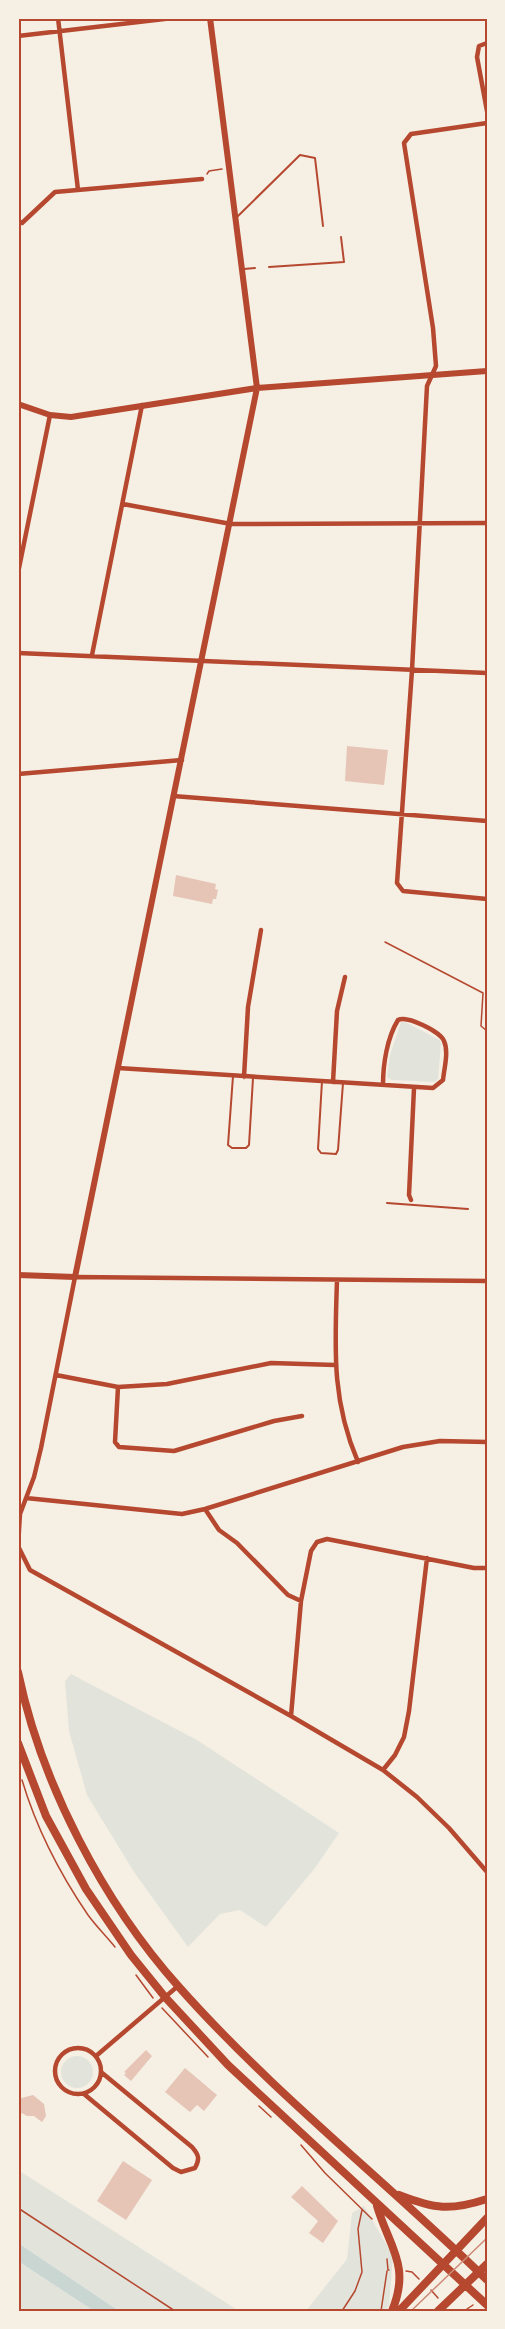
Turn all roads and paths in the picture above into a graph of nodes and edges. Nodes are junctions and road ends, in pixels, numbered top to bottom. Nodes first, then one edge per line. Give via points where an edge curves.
1 (58, 18) edge
2 (172, 18) edge
3 (210, 18) edge
4 (59, 31) junction
5 (18, 36) edge
6 (487, 43) edge
7 (487, 111) edge
8 (487, 123) edge
9 (228, 167) junction
10 (202, 179) joint
11 (78, 190) junction
12 (235, 219) junction
13 (18, 222) edge
14 (323, 226) dead end
15 (341, 237) dead end
16 (269, 267) dead end
17 (255, 268) dead end
18 (241, 270) junction
19 (487, 370) edge
20 (431, 375) junction
21 (257, 388) junction
22 (18, 404) edge
23 (142, 405) junction
24 (50, 415) junction
25 (123, 504) junction
26 (487, 523) edge
27 (231, 524) junction
28 (419, 524) junction
29 (18, 573) edge
30 (18, 654) edge
31 (92, 655) junction
32 (203, 661) junction
33 (412, 670) junction
34 (487, 673) edge
35 (182, 760) junction
36 (18, 774) edge
37 (173, 796) junction
38 (401, 815) junction
39 (487, 821) edge
40 (487, 899) edge
41 (261, 930) dead end
42 (385, 942) dead end
43 (345, 977) dead end
44 (487, 1031) edge
45 (118, 1068) junction
46 (233, 1076) junction
47 (244, 1077) junction
48 (253, 1077) junction
49 (322, 1081) junction
50 (333, 1082) junction
51 (343, 1082) junction
52 (383, 1085) junction
53 (414, 1088) junction
54 (411, 1200) dead end
55 (387, 1203) dead end
56 (468, 1209) dead end
57 (18, 1275) edge
58 (75, 1277) junction
59 (337, 1280) junction
60 (487, 1281) edge
61 (335, 1365) junction
62 (56, 1375) junction
63 (118, 1387) junction
64 (302, 1416) dead end
65 (487, 1442) edge
66 (358, 1462) junction
67 (26, 1498) junction
68 (205, 1509) junction
69 (18, 1546) edge
70 (427, 1558) junction
71 (487, 1568) edge
72 (301, 1601) junction
73 (18, 1672) edge
74 (291, 1716) junction
75 (18, 1743) edge
76 (382, 1770) junction
77 (487, 1872) edge
78 (178, 1986) junction
79 (165, 1997) junction
80 (96, 2056) junction
81 (102, 2072) junction
82 (84, 2094) junction
83 (393, 2192) junction
84 (487, 2199) edge
85 (377, 2205) junction
86 (18, 2208) edge
87 (362, 2209) dead end
88 (487, 2218) edge
89 (455, 2251) junction
90 (487, 2264) edge
91 (442, 2265) junction
92 (388, 2270) dead end
93 (412, 2272) dead end
94 (479, 2272) junction
95 (487, 2280) edge
96 (424, 2284) junction
97 (465, 2285) junction
98 (445, 2304) junction
99 (487, 2305) edge
100 (18, 2308) edge
101 (22, 2311) edge
102 (175, 2311) edge
103 (342, 2311) edge
104 (381, 2311) edge
105 (392, 2311) edge
106 (399, 2311) edge
107 (438, 2311) edge

1 - 4 street
2 - 4 street
3 - 9 street
4 - 5 street
4 - 11 street
6 - 7 street via 479,46 477,57
8 - 20 street via 411,134 404,142 433,328 436,366
9 - 10 path via 209,171
9 - 12 street
10 - 11 street
11 - 13 street via 55,192 22,223
12 - 14 lane via 300,155 315,158
12 - 18 street
15 - 16 lane via 344,262
17 - 18 lane
18 - 21 street
19 - 20 street
20 - 21 street
20 - 28 street via 427,386
21 - 23 street
21 - 27 street
22 - 24 street
23 - 24 street via 71,417
23 - 25 street
24 - 29 street
25 - 27 street
25 - 31 street
26 - 28 street
27 - 28 street
27 - 32 street
28 - 33 street
30 - 31 street
31 - 32 street
32 - 33 street
32 - 35 street
33 - 34 street
33 - 38 street
35 - 36 street
35 - 37 street
37 - 38 street
37 - 45 street
38 - 39 street
38 - 40 street via 397,883 403,891
41 - 47 street via 248,1007
42 - 44 path via 483,993 482,1026
43 - 50 street via 337,1011
45 - 46 street
45 - 58 street
46 - 47 street
46 - 48 lane via 228,1145 232,1148 249,1145
47 - 48 street
48 - 49 street
49 - 50 street
49 - 51 lane via 318,1149 321,1153 336,1154
50 - 51 street
51 - 52 street
52 - 53 street
52 - 53 street via 393,1027 402,1017 441,1035 446,1047 443,1080 433,1088
53 - 54 street via 408,1195
55 - 56 lane
57 - 58 street
58 - 59 street
58 - 62 street
59 - 60 street
59 - 61 street
61 - 63 street via 271,1363 167,1384
61 - 66 street via 338,1400
62 - 63 street
62 - 67 street
63 - 64 street via 115,1442 119,1447 174,1451
65 - 66 street via 431,1442
66 - 68 street
67 - 68 street via 182,1514
67 - 69 street via 20,1514
68 - 72 street via 219,1530 288,1595
69 - 74 street via 30,1570
70 - 71 street
70 - 72 street via 327,1539 317,1542 311,1551
70 - 76 street via 404,1737
72 - 74 street
73 - 78 main road via 25,1706 61,1804 101,1880 145,1946
74 - 76 street
75 - 79 main road via 46,1816 86,1889
76 - 77 street via 449,1828
78 - 79 street
78 - 83 main road via 257,2068
79 - 80 street
79 - 85 main road via 228,2065
80 - 81 street
80 - 82 street via 84,2049 69,2050 55,2068 62,2088 74,2095
81 - 82 street via 94,2088
81 - 82 street via 192,2147 199,2161 195,2168 181,2172 173,2168
83 - 84 main road via 438,2207 458,2208
83 - 89 main road
85 - 91 main road
85 - 105 main road via 400,2269
86 - 102 path
87 - 103 path via 358,2229 362,2271
88 - 89 main road
89 - 91 main road
89 - 94 main road
90 - 94 main road
91 - 96 main road
91 - 97 main road
92 - 104 path
93 - 96 path
94 - 95 main road
94 - 97 main road
96 - 98 path
96 - 106 main road
97 - 98 main road
97 - 99 main road
98 - 107 main road
100 - 101 path

